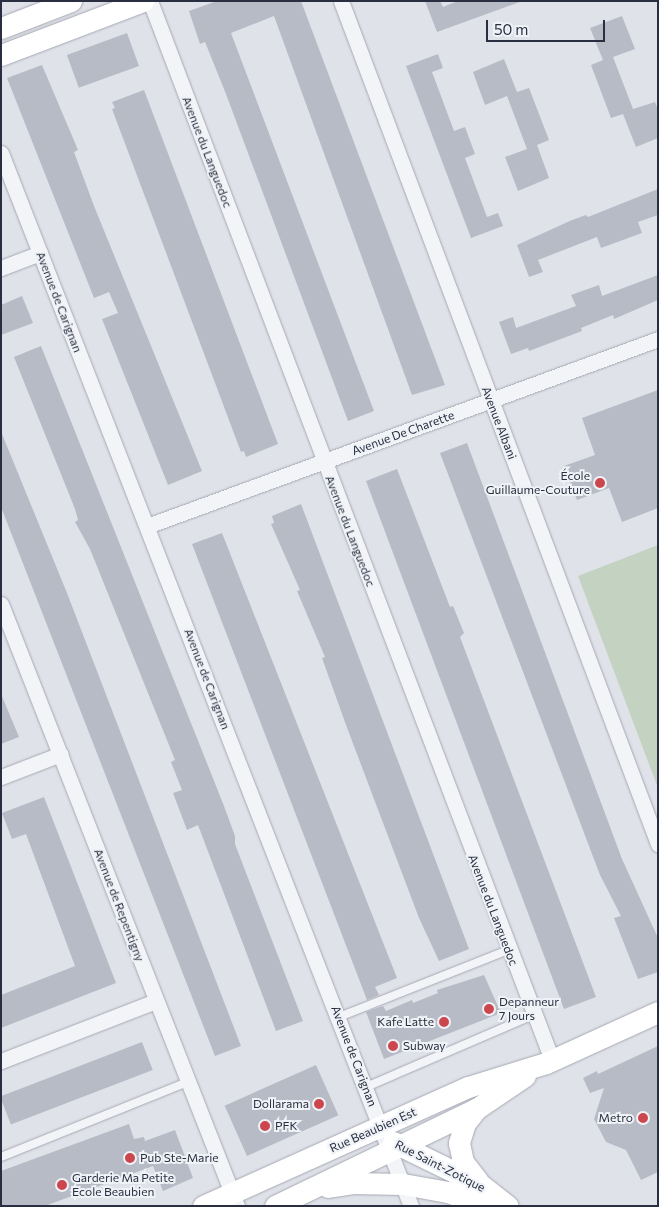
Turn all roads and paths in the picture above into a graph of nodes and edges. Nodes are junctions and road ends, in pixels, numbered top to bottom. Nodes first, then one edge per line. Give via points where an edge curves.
1 (71, 1) edge
2 (143, 1) edge
3 (150, 1) edge
4 (341, 1) edge
5 (1, 28) edge
6 (1, 55) edge
7 (1, 153) edge
8 (40, 253) junction
9 (1, 268) edge
10 (658, 339) edge
11 (491, 401) junction
12 (325, 462) junction
13 (147, 526) junction
14 (2, 607) edge
15 (61, 754) junction
16 (1, 776) edge
17 (653, 815) edge
18 (658, 844) edge
19 (508, 950) junction
20 (156, 1001) junction
21 (658, 1012) edge
22 (533, 1015) junction
23 (339, 1017) junction
24 (1, 1061) edge
25 (549, 1061) junction
26 (188, 1082) junction
27 (366, 1087) junction
28 (476, 1109) junction
29 (386, 1139) junction
30 (1, 1157) edge
31 (402, 1184) junction
32 (481, 1185) junction
33 (310, 1190) junction
34 (234, 1199) edge
35 (202, 1206) edge
36 (275, 1206) edge
37 (411, 1206) edge
38 (488, 1206) edge
39 (508, 1206) edge

1 - 5 street
2 - 6 street
3 - 12 street, Avenue du Languedoc
4 - 11 street, Avenue Albani
7 - 8 street, Avenue de Carignan
8 - 9 street
8 - 13 street, Avenue de Carignan
10 - 11 street, Avenue De Charette
11 - 12 street, Avenue De Charette
11 - 17 street, Avenue Albani
12 - 13 street, Avenue De Charette
12 - 19 street, Avenue du Languedoc
13 - 23 street, Avenue de Carignan
14 - 15 street, Avenue de Repentigny
15 - 16 street
15 - 20 street, Avenue de Repentigny
17 - 18 street, Avenue Albani
19 - 22 street, Avenue du Languedoc
19 - 23 lane
20 - 24 street
20 - 26 street, Avenue de Repentigny
21 - 25 street, Rue Beaubien Est
22 - 25 street, Avenue du Languedoc
22 - 27 lane
23 - 27 street, Avenue de Carignan
25 - 28 street, Rue Beaubien Est
25 - 29 street, Rue Beaubien Est via 468,1086
26 - 30 lane
26 - 34 street, Avenue de Repentigny
27 - 29 street, Avenue de Carignan
28 - 29 street, Rue Beaubien Est
28 - 32 street via 466,1123 459,1143 463,1162
29 - 31 street, Avenue de Carignan
29 - 32 street, Rue Saint-Zotique
29 - 33 street, Rue Beaubien Est
29 - 34 street, Rue Beaubien Est
31 - 33 street, Rue Beaubien Est via 353,1183
31 - 37 street, Avenue de Carignan
31 - 38 street, Rue Saint-Zotique via 448,1192
32 - 39 street, Rue Saint-Zotique
33 - 36 street, Rue Beaubien Est
34 - 35 street, Rue Beaubien Est

